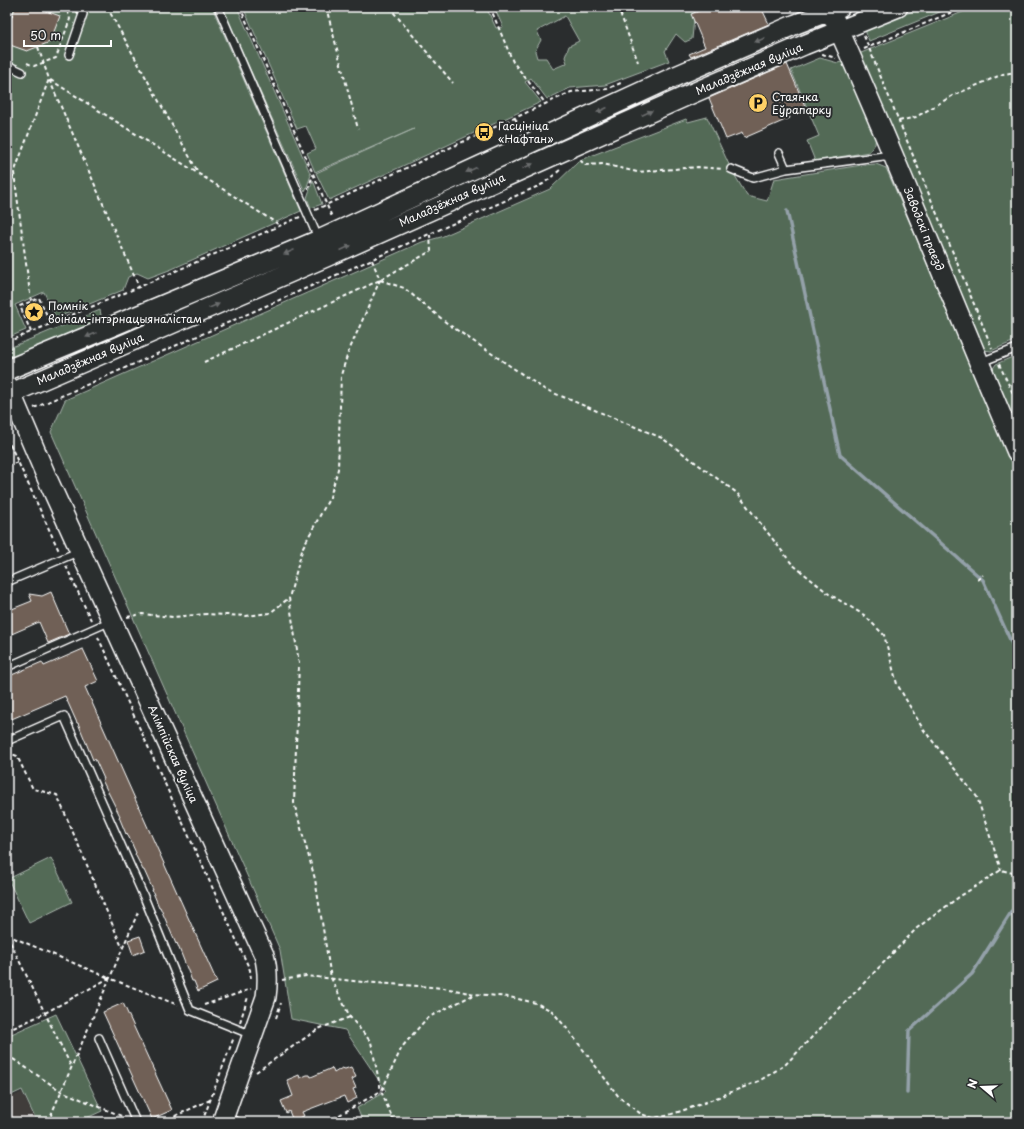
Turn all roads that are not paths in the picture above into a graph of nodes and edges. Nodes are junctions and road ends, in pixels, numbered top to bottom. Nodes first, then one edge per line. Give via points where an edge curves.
1 (79, 7) edge
2 (218, 7) edge
3 (898, 7) edge
4 (833, 8) edge
5 (839, 31) junction
6 (69, 55) dead end
7 (7, 66) edge
8 (22, 72) dead end
9 (779, 153) dead end
10 (893, 154) junction
11 (786, 169) junction
12 (731, 170) road end
13 (323, 248) junction
14 (1017, 348) edge
15 (987, 360) junction
16 (7, 370) edge
17 (8, 391) edge
18 (1017, 452) edge
19 (80, 551) junction
20 (7, 582) edge
21 (112, 620) junction
22 (7, 667) edge
23 (7, 741) edge
24 (245, 1032) junction
25 (99, 1038) dead end
26 (228, 1120) edge
27 (136, 1122) edge

1 - 6 lane via 82,14
2 - 13 lane
3 - 5 main road, Маладзёжная вуліца
4 - 5 main road, Заводскі праезд
4 -> 13 main road, Маладзёжная вуліца via 676,76 337,232
5 - 10 main road, Заводскі праезд
13 -> 5 main road, Маладзёжная вуліца via 684,97 810,51
7 - 8 lane
9 - 11 lane
10 - 11 lane
10 - 15 main road, Заводскі праезд
11 - 12 lane via 753,178
13 -> 16 main road, Маладзёжная вуліца
17 -> 13 main road, Маладзёжная вуліца
14 - 15 lane
15 - 18 main road, Заводскі праезд
17 - 19 main road, Алімпійская вуліца
19 - 20 lane
19 - 21 main road, Алімпійская вуліца
21 - 22 lane
21 - 24 main road, Алімпійская вуліца via 264,955 267,966 260,986 266,997
23 - 24 lane via 64,716 190,1010
24 - 26 main road, Алімпійская вуліца
25 - 27 lane

